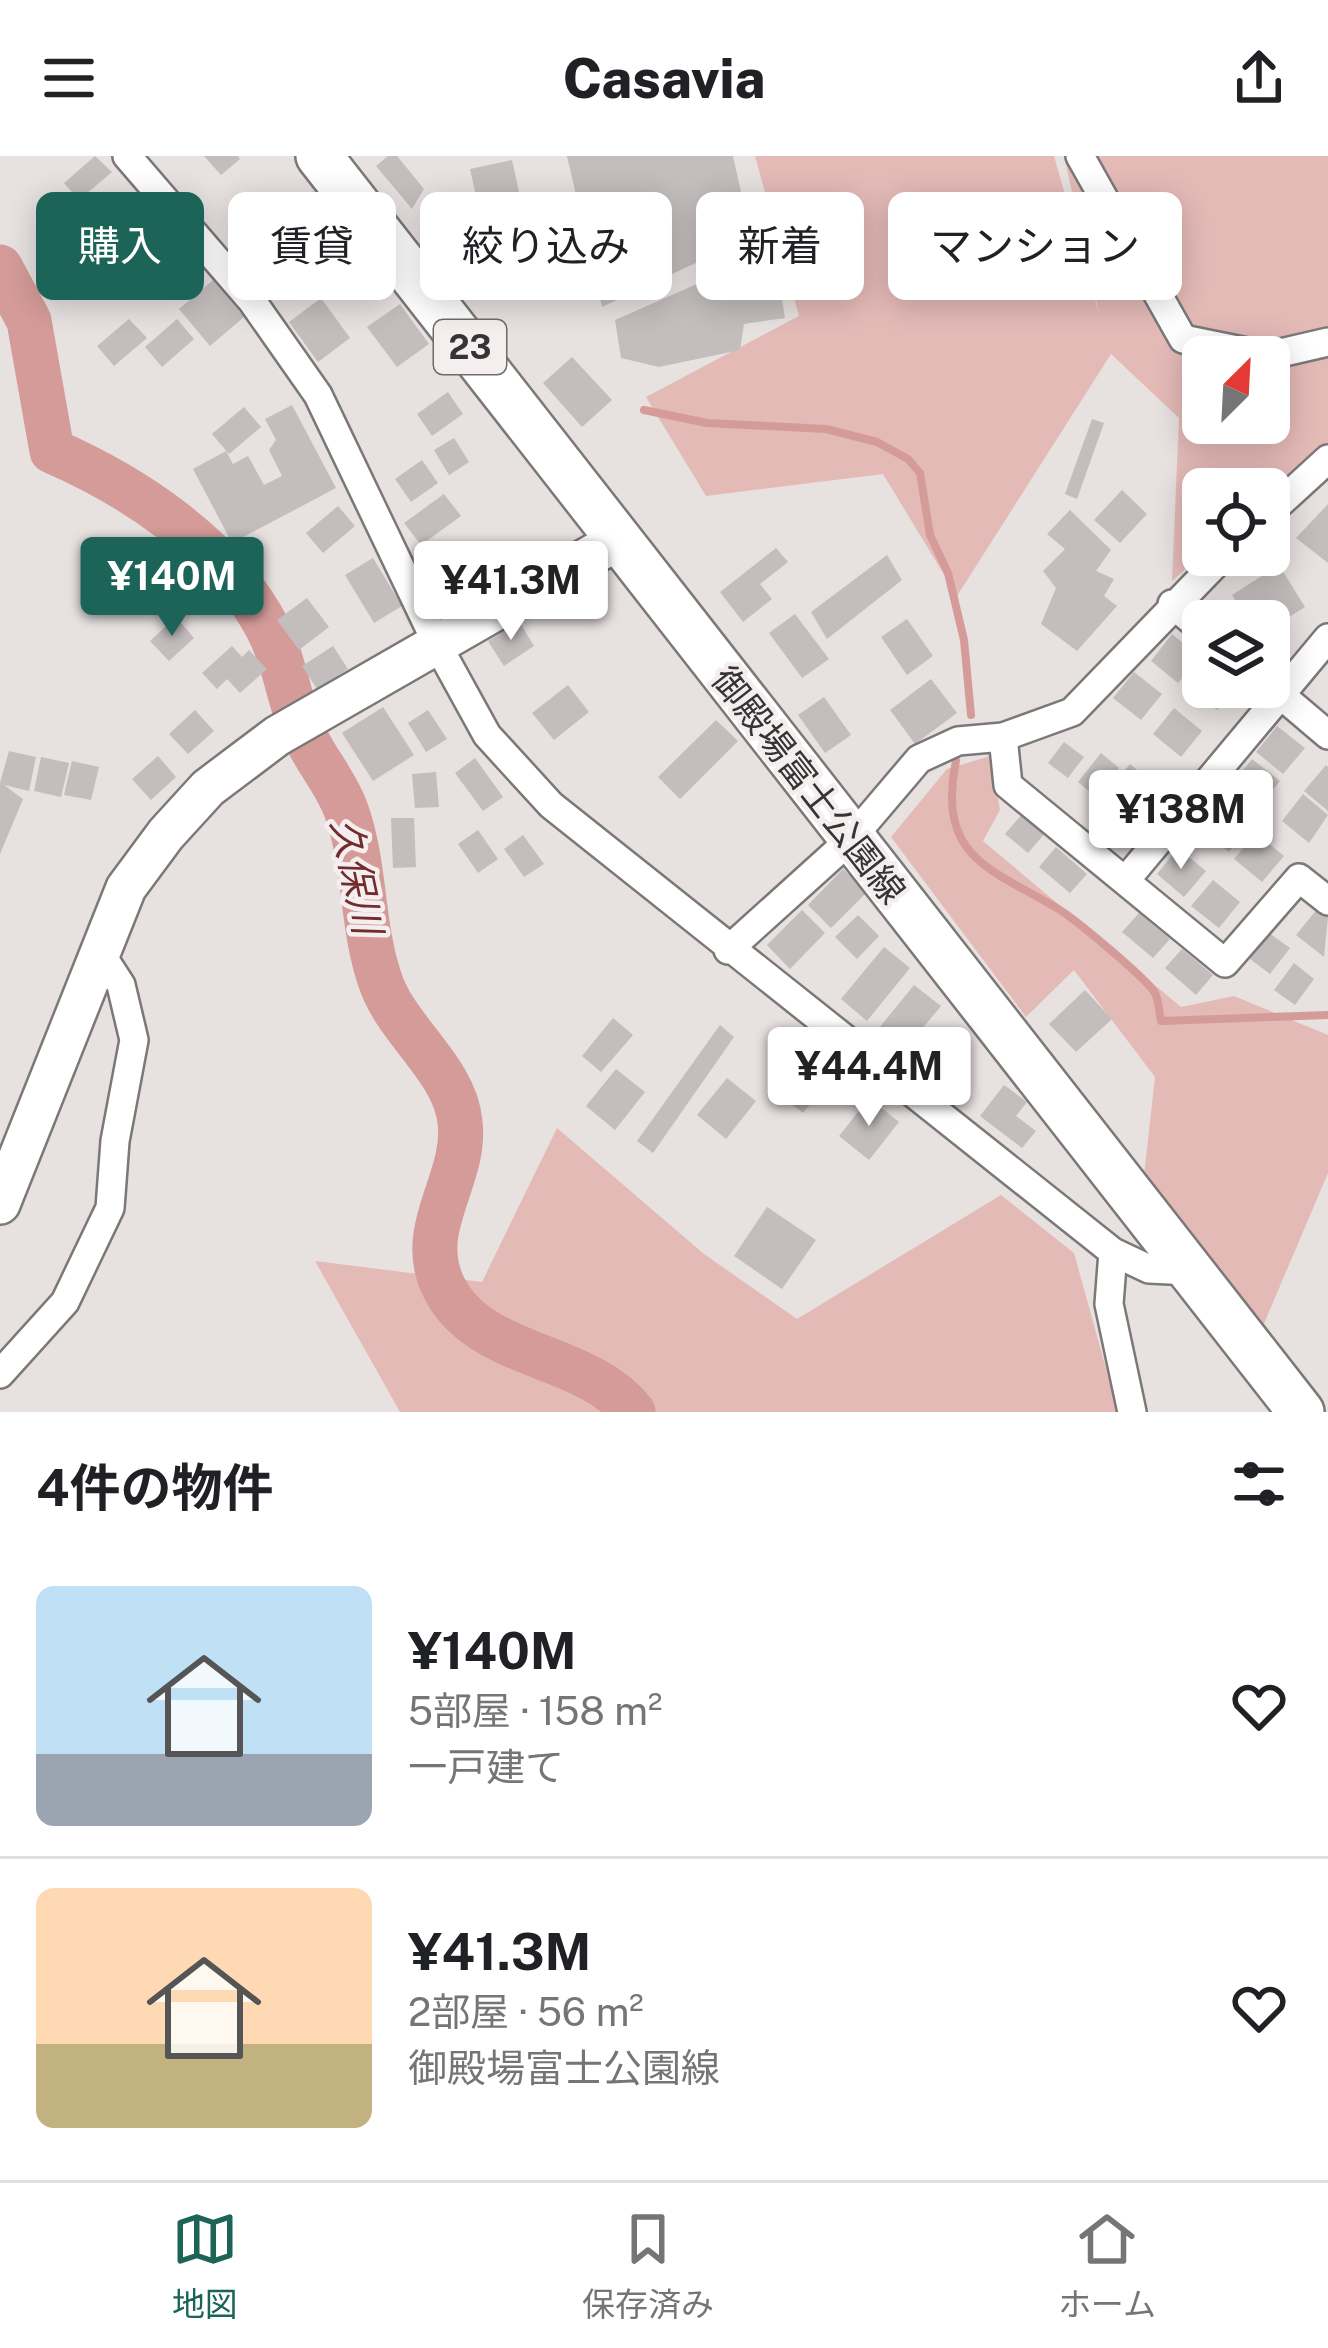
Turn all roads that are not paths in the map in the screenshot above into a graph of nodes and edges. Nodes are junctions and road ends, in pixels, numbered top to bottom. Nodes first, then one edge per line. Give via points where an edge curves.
1 (127, 156) edge
2 (319, 156) edge
3 (1080, 156) edge
4 (1328, 342) edge
5 (1328, 459) edge
6 (1290, 494) edge
7 (620, 539) junction
8 (1202, 576) edge
9 (1172, 604) junction
10 (1182, 612) edge
11 (1328, 638) edge
12 (438, 646) junction
13 (1290, 674) edge
14 (1290, 703) edge
15 (1259, 708) edge
16 (1328, 735) edge
17 (1003, 737) junction
18 (850, 839) junction
19 (1125, 880) junction
20 (1328, 901) edge
21 (728, 950) junction
22 (100, 954) junction
23 (0, 1204) edge
24 (1113, 1252) junction
25 (1191, 1271) junction
26 (0, 1374) edge
27 (1132, 1412) edge
28 (1301, 1412) edge

1 - 12 street via 251,301 318,395
2 - 7 main road, 御殿場富士公園線 / 23
3 - 4 street via 1183,338 1267,356
5 - 6 street
7 - 12 street
7 - 18 main road, 御殿場富士公園線 / 23
8 - 9 street
9 - 10 street
9 - 17 street via 1072,712
11 - 13 street
12 - 21 street via 487,735 551,805
12 - 22 street via 277,736 208,788 126,888
14 - 16 street
15 - 19 street
17 - 18 street via 958,741 920,759
17 - 19 street via 1008,785
18 - 21 street
18 - 25 main road, 御殿場富士公園線 / 23
19 - 20 street via 1225,963 1299,878
21 - 24 street
22 - 23 street
22 - 26 street via 121,985 134,1040 110,1208 65,1302
24 - 25 street via 1149,1269
24 - 27 street via 1109,1304
25 - 28 main road, 御殿場富士公園線 / 23

